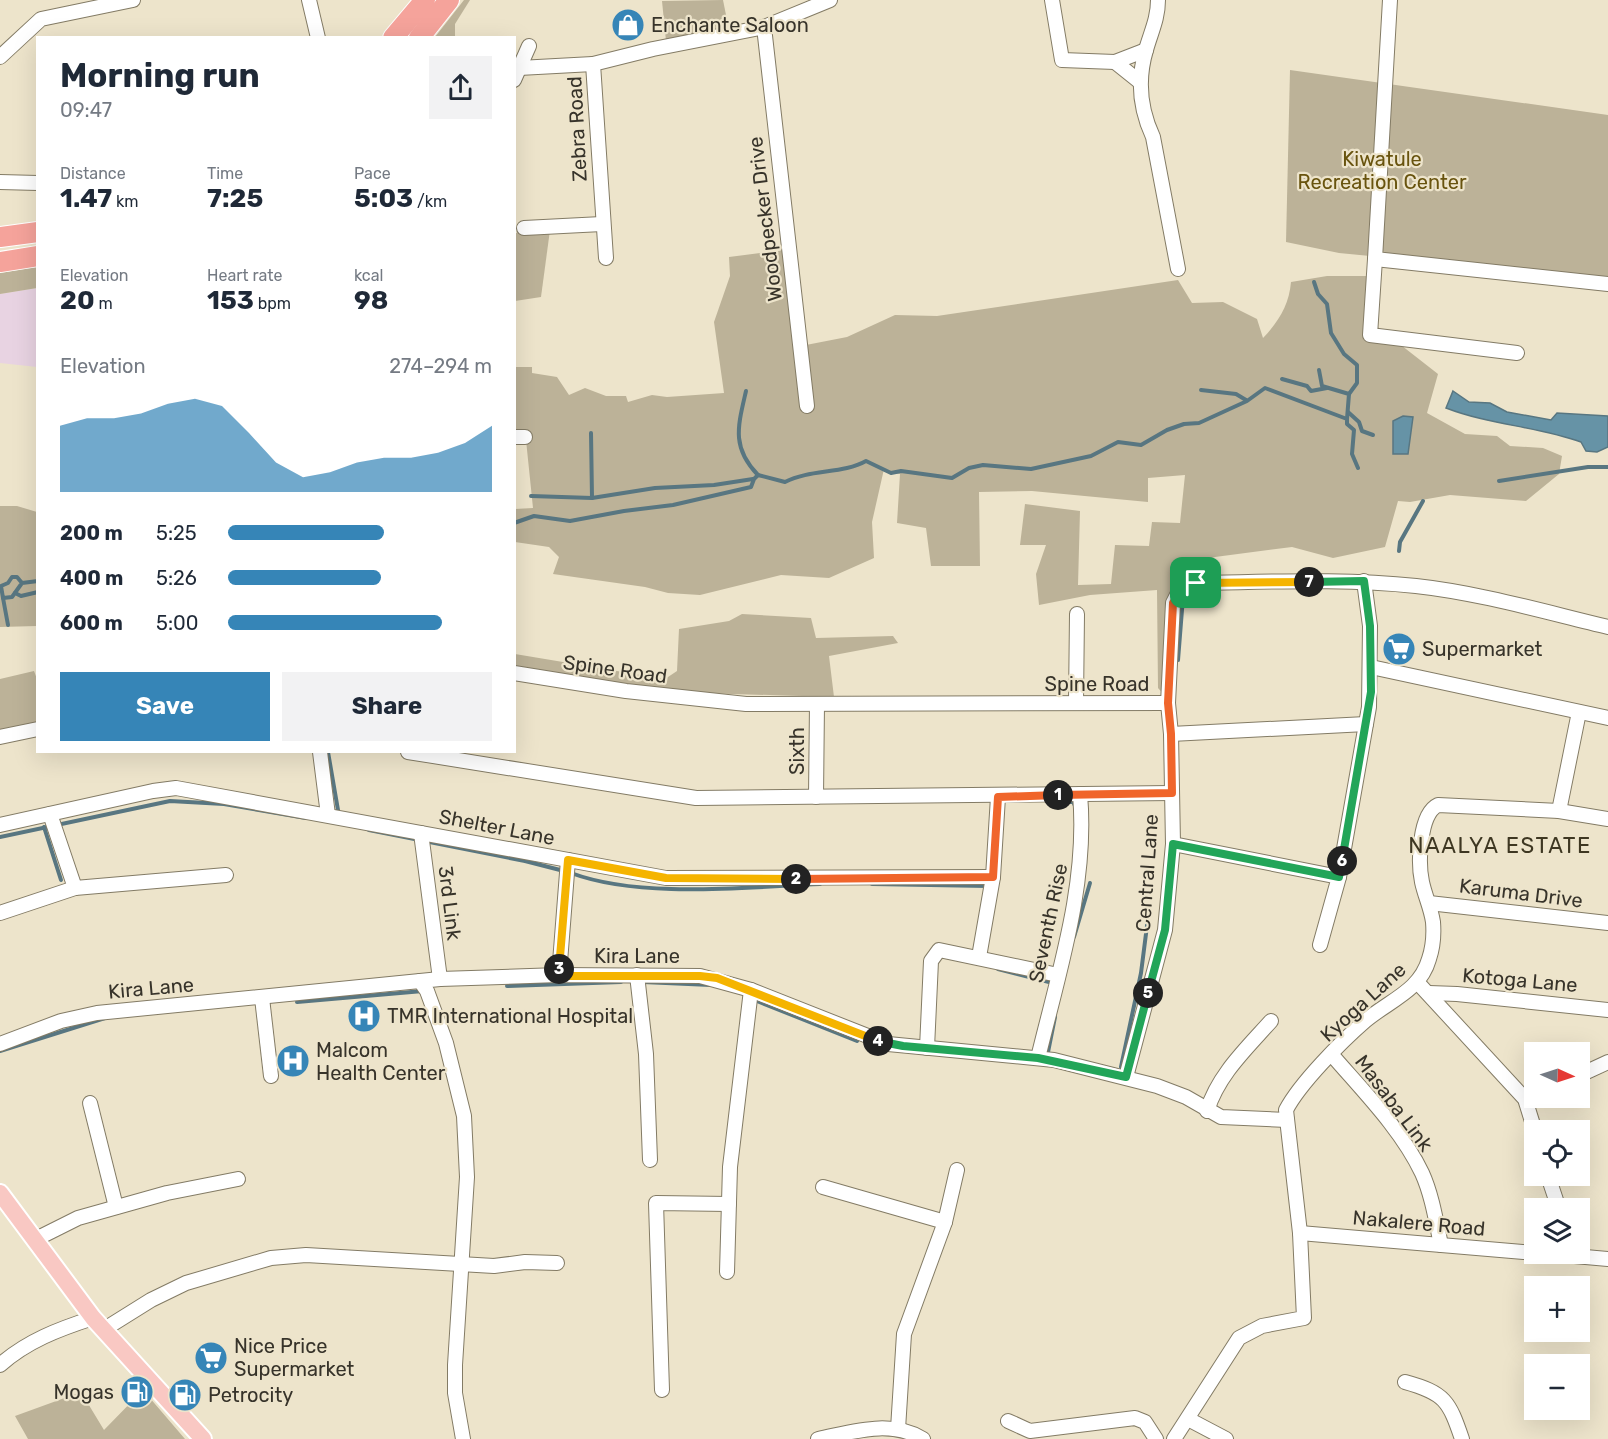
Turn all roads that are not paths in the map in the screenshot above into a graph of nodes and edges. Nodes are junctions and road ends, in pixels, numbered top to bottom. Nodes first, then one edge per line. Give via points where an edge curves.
1 (133, 0) edge
2 (309, 0) edge
3 (424, 0) edge
4 (449, 0) edge
5 (830, 0) edge
6 (1052, 0) edge
7 (1158, 0) edge
8 (1390, 0) edge
9 (764, 27) junction
10 (318, 36) edge
11 (395, 36) edge
12 (421, 36) edge
13 (529, 46) dead end
14 (1146, 50) junction
15 (0, 57) edge
16 (1115, 62) junction
17 (593, 64) junction
18 (517, 74) edge
19 (1140, 82) junction
20 (0, 182) edge
21 (36, 183) edge
22 (602, 224) junction
23 (524, 228) dead end
24 (36, 232) edge
25 (0, 237) edge
26 (36, 256) edge
27 (606, 258) dead end
28 (1375, 259) junction
29 (0, 262) edge
30 (1178, 269) dead end
31 (1608, 284) edge
32 (1516, 353) dead end
33 (807, 406) dead end
34 (1364, 581) junction
35 (1077, 614) dead end
36 (1608, 627) edge
37 (1371, 666) junction
38 (516, 673) edge
39 (1076, 702) junction
40 (1168, 703) junction
41 (817, 704) junction
42 (1579, 712) junction
43 (1608, 718) edge
44 (1366, 724) junction
45 (36, 729) edge
46 (1171, 734) junction
47 (0, 737) edge
48 (320, 753) edge
49 (414, 753) edge
50 (1172, 793) junction
51 (1080, 794) junction
52 (816, 797) junction
53 (998, 797) junction
54 (1559, 811) junction
55 (328, 815) junction
56 (1608, 819) edge
57 (51, 821) junction
58 (0, 825) edge
59 (421, 833) junction
60 (1173, 844) junction
61 (567, 868) junction
62 (226, 875) dead end
63 (993, 877) junction
64 (1339, 877) junction
65 (75, 888) junction
66 (1429, 903) junction
67 (0, 913) edge
68 (1608, 923) edge
69 (1320, 945) dead end
70 (980, 957) junction
71 (559, 975) junction
72 (1058, 975) junction
73 (440, 979) junction
74 (639, 980) junction
75 (420, 981) junction
76 (1424, 988) junction
77 (751, 995) junction
78 (262, 998) junction
79 (1608, 1010) edge
80 (1271, 1021) dead end
81 (0, 1044) edge
82 (927, 1048) junction
83 (1332, 1055) junction
84 (1038, 1058) junction
85 (1608, 1062) edge
86 (1590, 1070) edge
87 (271, 1076) dead end
88 (1126, 1077) junction
89 (1524, 1091) edge
90 (90, 1103) dead end
91 (1207, 1111) junction
92 (1287, 1120) junction
93 (650, 1160) dead end
94 (957, 1170) dead end
95 (238, 1179) dead end
96 (823, 1187) dead end
97 (0, 1193) edge
98 (729, 1204) junction
99 (117, 1207) junction
100 (945, 1222) junction
101 (1300, 1233) junction
102 (34, 1240) junction
103 (1441, 1245) junction
104 (1524, 1251) edge
105 (1590, 1256) edge
106 (1608, 1258) edge
107 (461, 1263) junction
108 (557, 1263) dead end
109 (727, 1272) dead end
110 (98, 1324) junction
111 (0, 1365) edge
112 (1405, 1382) dead end
113 (662, 1390) dead end
114 (1188, 1419) junction
115 (1008, 1421) dead end
116 (898, 1429) junction
117 (203, 1439) edge
118 (463, 1439) edge
119 (818, 1439) edge
120 (923, 1439) edge
121 (1156, 1439) edge
122 (1174, 1439) edge
123 (1226, 1439) edge
124 (1462, 1439) edge

1 - 15 street via 41,19
2 - 10 street
3 - 11 highway
4 - 12 highway
5 - 9 street, Zebra Road
6 - 16 street via 1062,60
7 - 14 street via 1155,27
8 - 28 street
9 - 17 street, Zebra Road
9 - 33 street, Woodpecker Drive
13 - 18 street
14 - 16 street
14 - 19 street
16 - 19 street
17 - 18 street
17 - 22 street, Zebra Road
19 - 30 street
20 - 21 street
22 - 23 street
22 - 27 street, Zebra Road
24 - 25 highway
26 - 29 highway
28 - 31 street
28 - 32 street via 1370,335
34 - 36 street, Spine Road via 1488,599
34 - 37 street
34 - 40 street, Spine Road via 1184,586 1173,603
35 - 39 street
37 - 42 street
37 - 44 street
38 - 41 street, Spine Road via 690,700
39 - 40 street, Spine Road
39 - 41 street, Spine Road
40 - 46 street, Central Lane
41 - 52 street, Sixth
42 - 43 street
42 - 54 street
44 - 46 street
44 - 64 street
45 - 47 street
46 - 50 street, Central Lane
48 - 55 street
49 - 52 street via 696,798
50 - 51 street
50 - 60 street, Central Lane
51 - 53 street
51 - 72 street, Seventh Rise via 1081,871
52 - 53 street
53 - 63 street
54 - 56 street, Kyoga Lane
54 - 66 street, Kyoga Lane via 1432,808 1424,823 1421,867
55 - 57 street, Shelter Lane via 176,788
55 - 59 street, Shelter Lane
57 - 58 street, Shelter Lane
57 - 65 street
59 - 61 street, Shelter Lane
59 - 73 street, 3rd Link
60 - 64 street
60 - 88 street, Central Lane via 1165,930
61 - 63 street, Shelter Lane via 666,878
61 - 71 street
62 - 65 street
63 - 70 street
64 - 69 street
65 - 67 street
66 - 68 street, Karuma Drive
66 - 76 street, Kyoga Lane via 1433,942
70 - 72 street
70 - 82 street via 939,950 933,956
71 - 73 street, Kira Lane
71 - 74 street, Kira Lane
72 - 84 street, Seventh Rise
73 - 75 street, Kira Lane
74 - 77 street, Kira Lane via 700,976
74 - 93 street
75 - 78 street, Kira Lane
75 - 107 street via 446,1043 463,1109 467,1177
76 - 79 street, Kotoga Lane
76 - 83 street, Kyoga Lane via 1364,1022
76 - 89 street
77 - 82 street, Kira Lane via 876,1041
77 - 98 street
78 - 81 street, Kira Lane via 97,1013 61,1021
78 - 87 street
80 - 91 street via 1213,1091
82 - 84 street, Kira Lane
83 - 92 street, Kyoga Lane via 1293,1096 1286,1110
83 - 103 street, Masaba Link via 1410,1153 1422,1174
84 - 88 street, Kira Lane
85 - 86 street
88 - 91 street, Kira Lane via 1177,1093
90 - 99 street
91 - 92 street, Kira Lane via 1221,1118
92 - 101 street, Kyoga Lane
94 - 100 street
95 - 99 street
96 - 100 street
97 - 102 main road
98 - 109 street
98 - 113 street via 656,1203
99 - 102 street via 78,1218
100 - 116 street via 904,1334
101 - 103 street, Nakalere Road
101 - 114 street, Kyoga Lane via 1304,1318 1262,1326 1234,1344
102 - 110 main road
103 - 104 street, Nakalere Road
105 - 106 street
107 - 108 street
107 - 110 street via 271,1258 186,1283
107 - 118 street via 455,1384
110 - 111 street via 59,1329
110 - 117 main road
112 - 124 street via 1439,1394
114 - 122 street
114 - 123 street
115 - 121 street via 1030,1431 1135,1418 1145,1422
116 - 119 street via 870,1429
116 - 120 street

